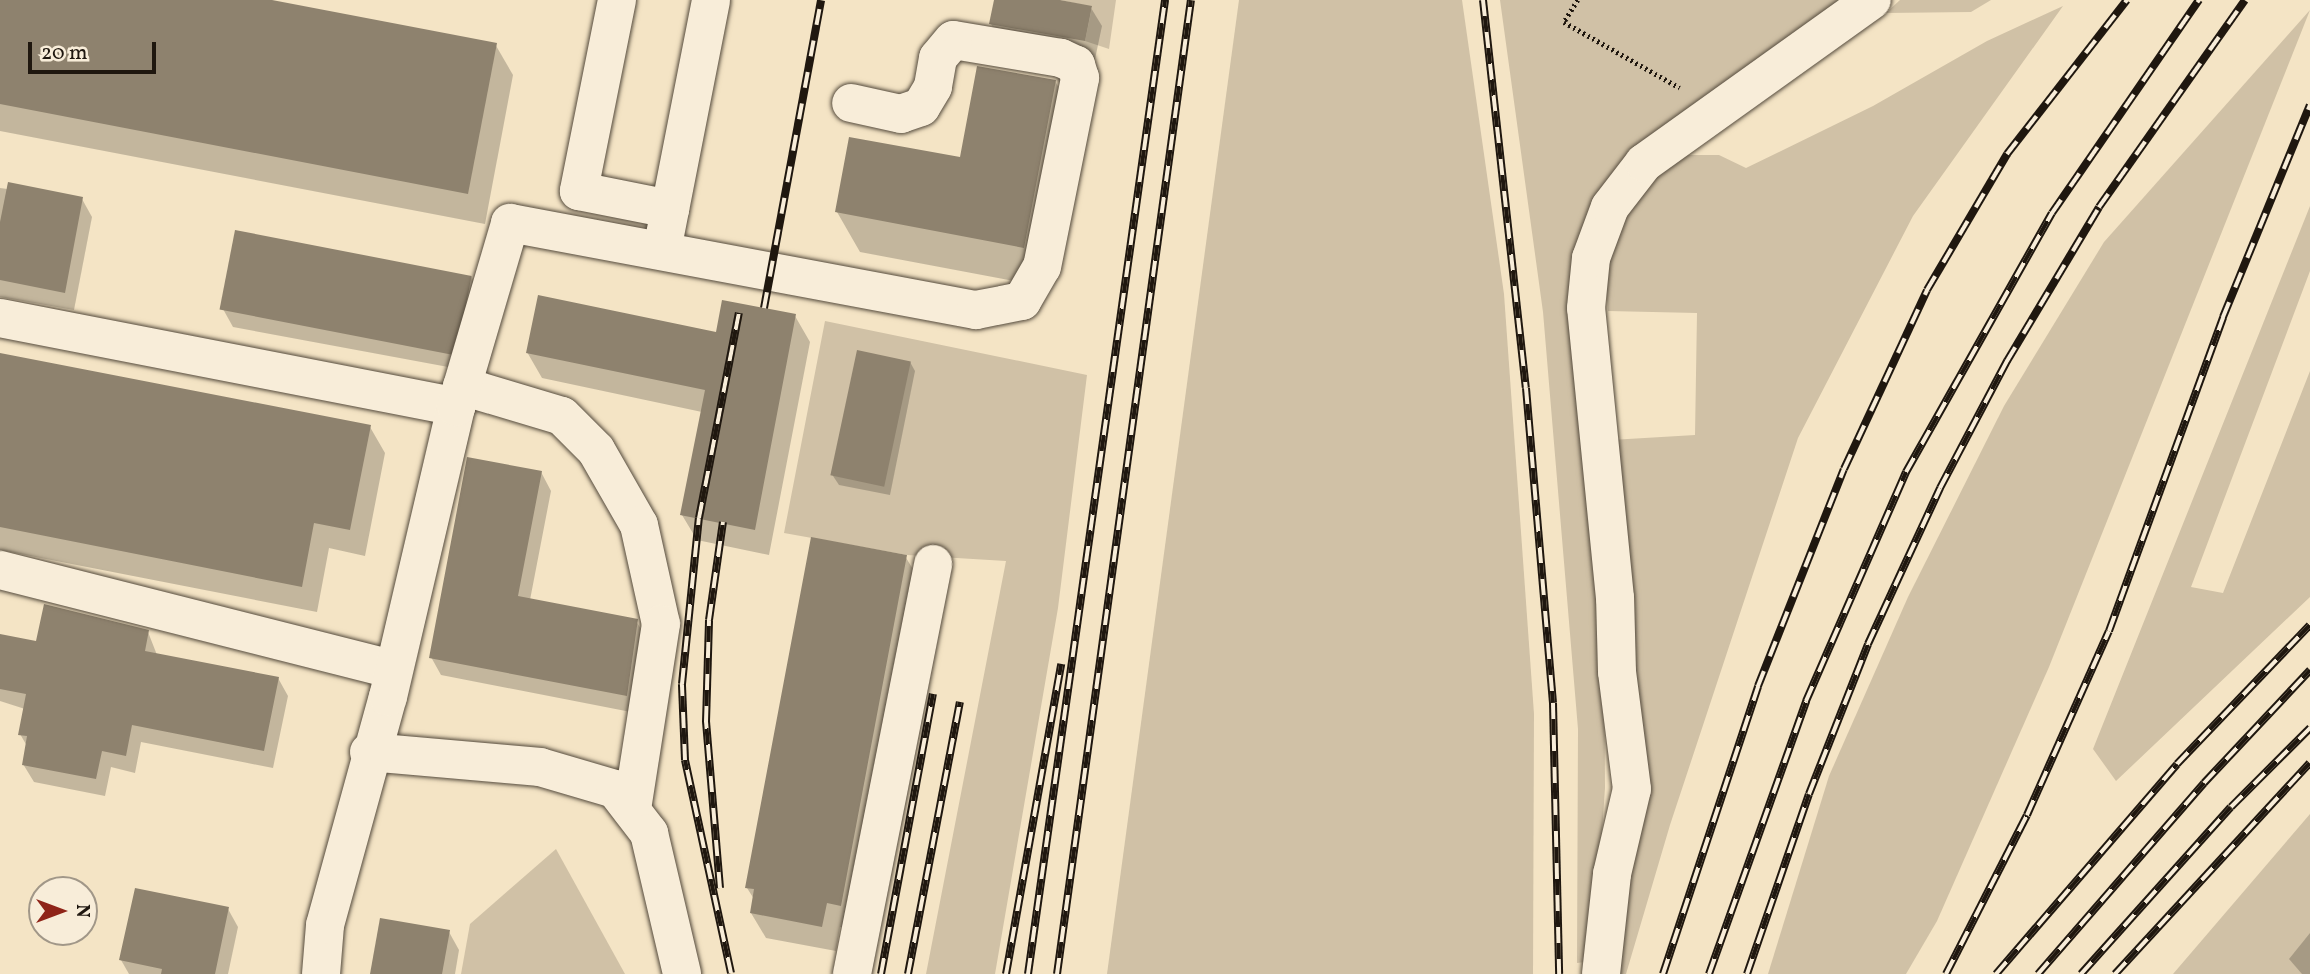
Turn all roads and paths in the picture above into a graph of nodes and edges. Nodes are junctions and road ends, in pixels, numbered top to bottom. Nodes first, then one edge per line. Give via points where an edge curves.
1 (617, 0) edge
2 (711, 0) edge
3 (1578, 0) edge
4 (1872, 0) edge
5 (851, 103) dead end
6 (1716, 109) junction
7 (670, 209) junction
8 (662, 251) junction
9 (0, 318) edge
10 (459, 397) junction
11 (933, 564) dead end
12 (0, 570) edge
13 (394, 670) junction
14 (369, 752) junction
15 (632, 810) junction
16 (321, 974) edge
17 (682, 974) edge
18 (852, 974) edge
19 (1601, 974) edge

1 - 7 lane via 579,191
2 - 7 lane
3 - 6 path via 1564,22
4 - 6 lane
5 - 8 lane via 901,114 921,107 933,87 938,58 953,40 1061,58 1076,65 1080,78 1042,267 1022,301 976,310
6 - 19 lane via 1644,163 1610,207 1591,258 1586,308 1615,598 1617,672 1632,789 1612,874
7 - 8 lane
8 - 10 lane via 510,223
9 - 10 lane
10 - 13 lane
10 - 15 lane via 562,416 596,450 639,525 661,624
11 - 18 lane
12 - 13 lane
13 - 14 lane
14 - 15 lane via 540,767 615,789
14 - 16 lane via 325,925
15 - 17 lane via 649,833

